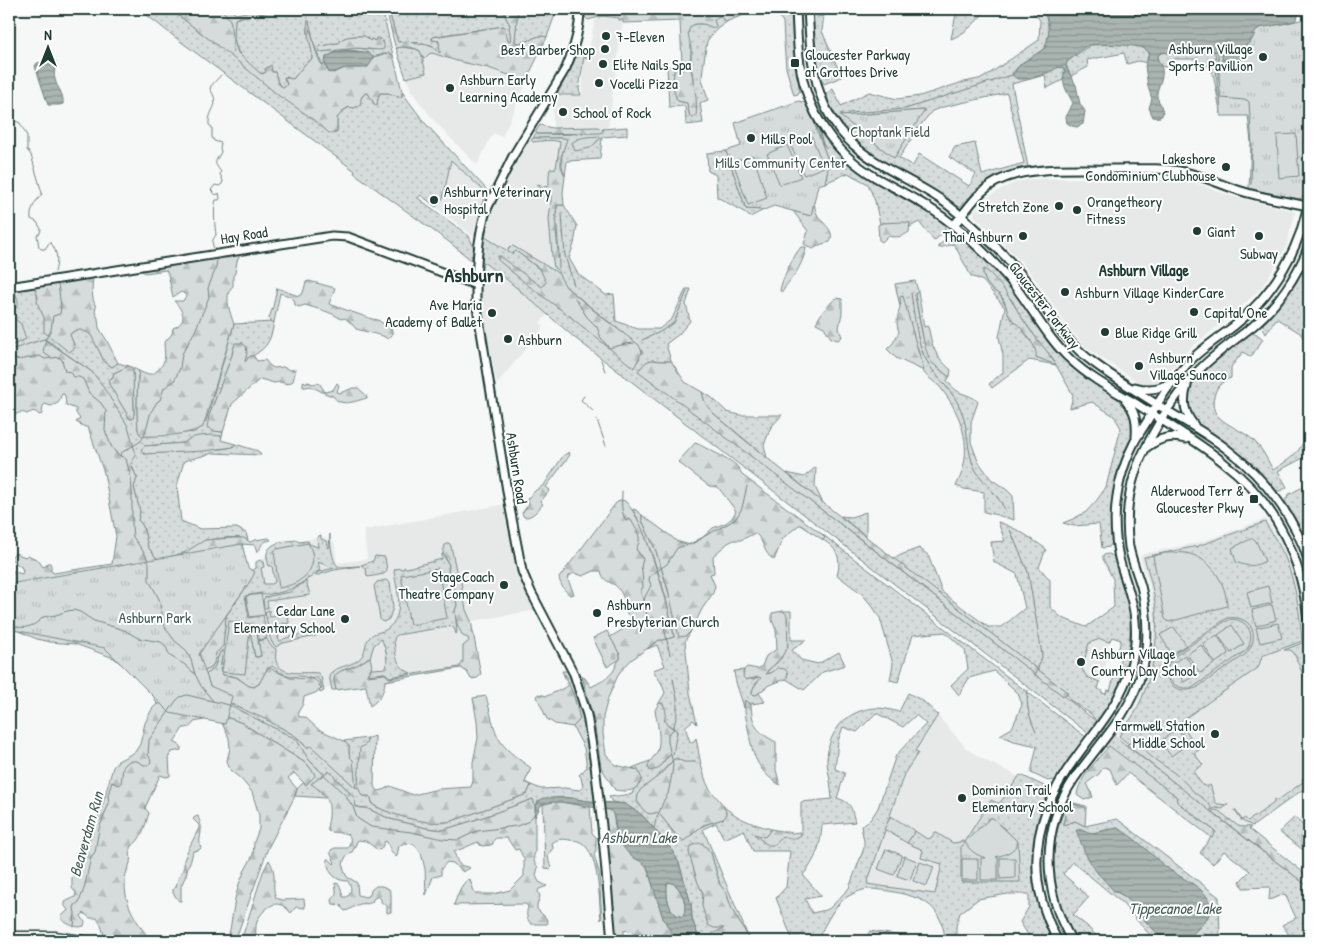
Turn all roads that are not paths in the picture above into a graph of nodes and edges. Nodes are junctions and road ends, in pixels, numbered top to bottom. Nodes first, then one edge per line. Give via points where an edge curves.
1 (580, 9) edge
2 (796, 9) edge
3 (808, 9) edge
4 (1309, 198) edge
5 (1308, 206) junction
6 (962, 216) junction
7 (954, 225) junction
8 (1309, 245) edge
9 (476, 285) junction
10 (9, 287) edge
11 (1179, 374) junction
12 (1189, 380) junction
13 (1125, 384) junction
14 (1118, 393) junction
15 (1158, 404) junction
16 (1168, 411) junction
17 (1151, 414) junction
18 (1161, 421) junction
19 (1202, 432) junction
20 (1135, 440) junction
21 (1195, 442) junction
22 (1145, 449) junction
23 (1309, 562) edge
24 (1309, 631) edge
25 (9, 936) edge
26 (87, 941) edge
27 (612, 941) edge
28 (1058, 941) edge
29 (1072, 941) edge

1 - 9 main road, Ashburn Road via 577,37 566,68 513,156 486,211
2 - 7 main road, Gloucester Parkway via 799,58 805,88 818,119 833,141 864,170 925,204
3 - 6 main road, Gloucester Parkway via 814,72 825,106 836,124 868,158
4 - 5 main road
5 - 6 main road via 1247,193 1203,176 1176,170 1048,170 1020,173 995,182 980,193
5 - 11 main road via 1296,245 1272,286 1256,306 1211,342
6 - 7 main road
6 - 13 main road, Gloucester Parkway via 1012,265 1077,350
7 - 14 main road, Gloucester Parkway via 1000,268 1064,353 1082,370
8 - 12 main road via 1297,270 1269,310
9 - 10 main road, Hay Road via 348,237 332,236
9 - 27 main road, Ashburn Road via 478,314 519,560 569,663 590,727
11 - 13 main road via 1168,384 1151,390
11 - 15 main road
12 - 16 main road
12 - 19 main road via 1185,408 1189,419
13 - 15 main road, Gloucester Parkway
14 - 17 main road, Gloucester Parkway
14 - 20 main road via 1135,414
15 - 16 main road, Gloucester Parkway
15 - 17 main road
16 - 18 main road
16 - 19 main road, Gloucester Parkway
17 - 18 main road, Gloucester Parkway
17 - 20 main road
18 - 21 main road, Gloucester Parkway
18 - 22 main road
19 - 23 main road, Gloucester Parkway via 1237,457 1277,498
20 - 28 main road via 1119,483 1115,526 1120,560 1133,606 1134,650 1126,682 1114,706 1055,788 1039,834 1039,888 1048,921
21 - 22 main road via 1166,437
21 - 24 main road, Gloucester Parkway via 1242,478 1276,520 1298,566 1306,597
22 - 29 main road via 1130,491 1127,522 1131,556 1146,612 1147,636 1142,669 1129,704 1069,788 1051,839 1049,867 1053,895
25 - 26 main road via 55,936

